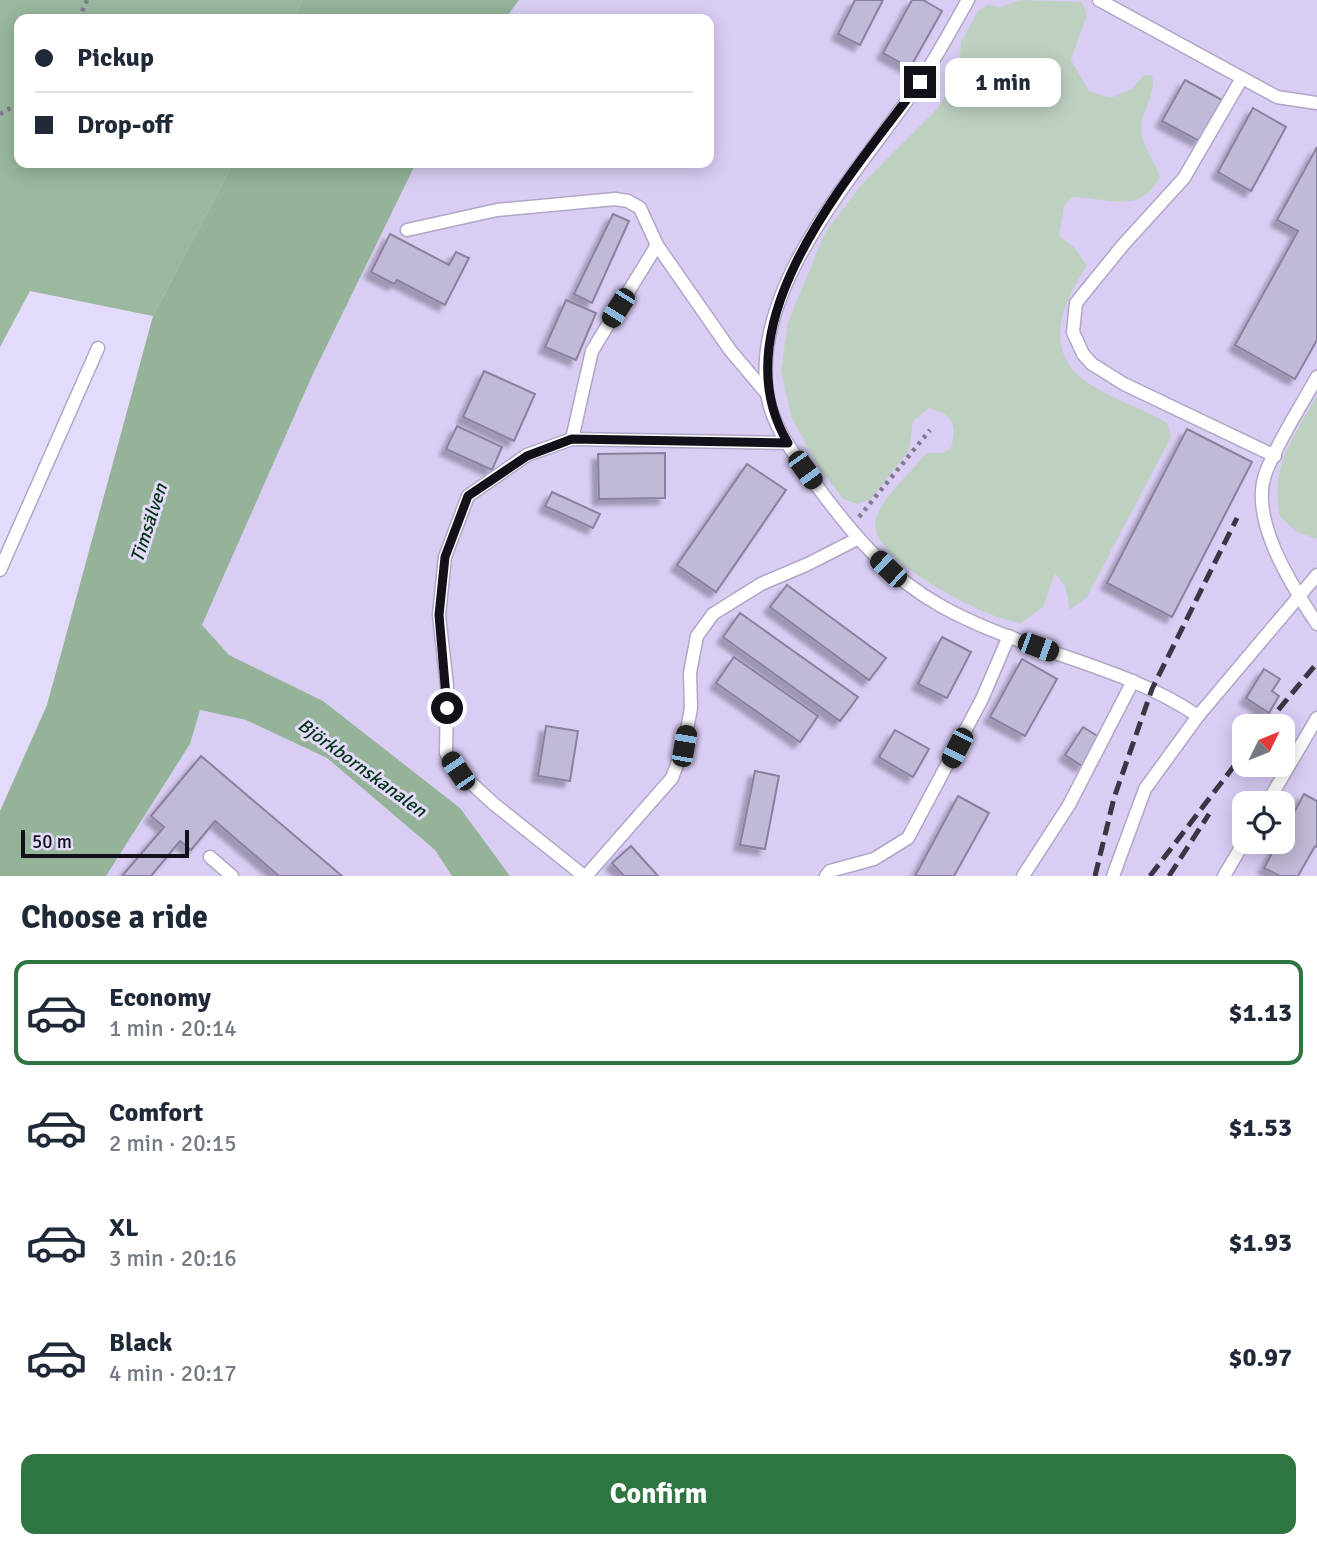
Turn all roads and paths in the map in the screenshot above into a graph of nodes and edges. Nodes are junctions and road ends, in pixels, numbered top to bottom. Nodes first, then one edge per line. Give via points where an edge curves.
1 (968, 0) edge
2 (1098, 0) edge
3 (1242, 78) junction
4 (1317, 103) edge
5 (407, 230) dead end
6 (657, 245) junction
7 (98, 348) dead end
8 (1317, 377) edge
9 (767, 394) junction
10 (930, 430) dead end
11 (572, 439) junction
12 (788, 443) junction
13 (1275, 456) junction
14 (853, 534) junction
15 (0, 570) edge
16 (1317, 575) edge
17 (1299, 596) junction
18 (1317, 624) edge
19 (1009, 636) junction
20 (1133, 681) junction
21 (1198, 716) junction
22 (1317, 718) edge
23 (1274, 791) edge
24 (1237, 854) edge
25 (210, 857) dead end
26 (232, 876) edge
27 (585, 876) edge
28 (825, 876) edge
29 (1023, 876) edge
30 (1113, 876) edge
31 (1224, 876) edge

1 - 9 lane via 920,82 807,242 772,329
2 - 3 lane
3 - 4 lane via 1277,97
3 - 13 lane via 1184,178 1076,303 1073,332 1092,365
5 - 6 lane via 496,210 615,199 640,208
6 - 9 lane via 730,350
6 - 11 lane via 592,351
7 - 15 lane
8 - 13 lane
9 - 12 lane
10 - 14 path
11 - 12 lane
11 - 27 lane via 527,456 468,496 445,557 439,615 447,686 446,753 458,771 494,804
12 - 14 lane
13 - 17 lane via 1265,474 1262,514
14 - 19 lane via 914,589 942,607
14 - 27 lane via 808,564 761,583 713,614 697,636 690,674 691,708 672,778
16 - 17 lane
17 - 18 lane
17 - 21 lane
19 - 20 lane
19 - 28 lane via 982,699 908,838 874,859
20 - 21 lane
20 - 29 lane via 1069,805
21 - 30 lane via 1145,789
22 - 23 lane
24 - 31 lane
25 - 26 lane

